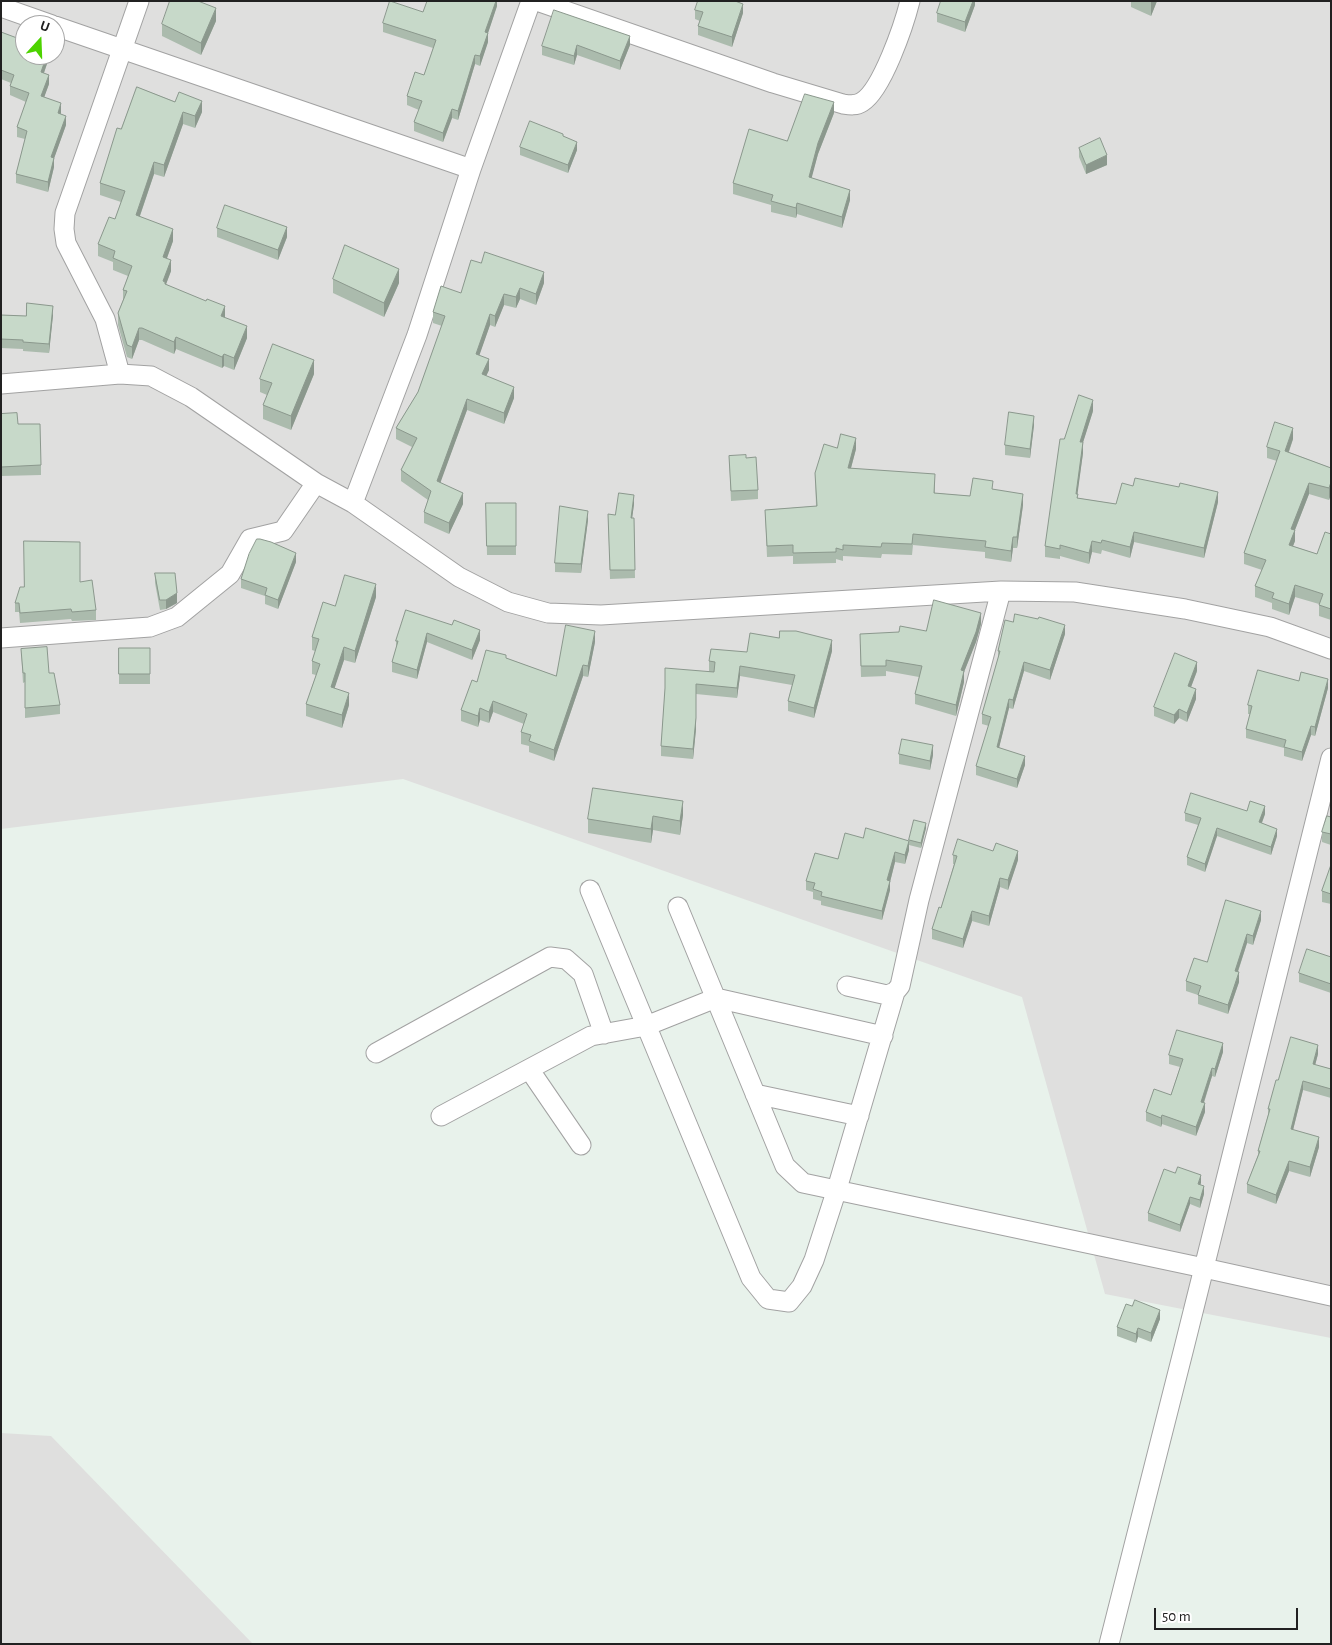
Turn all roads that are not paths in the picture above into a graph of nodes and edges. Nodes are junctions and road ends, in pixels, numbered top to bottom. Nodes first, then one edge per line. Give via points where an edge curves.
1 (139, 1) edge
2 (531, 1) edge
3 (537, 1) edge
4 (910, 1) edge
5 (1, 7) edge
6 (23, 15) edge
7 (65, 30) edge
8 (122, 49) junction
9 (471, 169) junction
10 (120, 374) junction
11 (1, 384) edge
12 (316, 483) junction
13 (353, 503) junction
14 (1001, 591) junction
15 (1, 638) edge
16 (1331, 648) edge
17 (1331, 758) edge
18 (590, 890) dead end
19 (678, 906) dead end
20 (847, 986) dead end
21 (895, 992) junction
22 (716, 998) junction
23 (646, 1026) junction
24 (604, 1034) junction
25 (883, 1036) junction
26 (376, 1053) dead end
27 (529, 1069) junction
28 (755, 1094) junction
29 (441, 1116) dead end
30 (859, 1116) junction
31 (580, 1145) dead end
32 (837, 1189) junction
33 (1204, 1268) junction
34 (1331, 1296) edge
35 (1109, 1644) edge

1 - 8 street
2 - 9 street
3 - 4 street via 773,83 854,105 873,91 903,30
5 - 6 street
7 - 8 street
8 - 9 street
8 - 10 street via 65,213 64,229 66,243 105,319
9 - 13 street via 417,335
10 - 11 street
10 - 12 street via 151,376 192,397
12 - 13 street
12 - 15 street via 283,531 250,539 230,574 176,617 150,627
13 - 14 street via 460,577 508,602 548,613 601,615
14 - 16 street via 1075,592 1185,609 1270,627
14 - 21 street via 900,986
17 - 33 street
18 - 23 street
19 - 22 street
20 - 21 street via 887,995
21 - 25 street
22 - 23 street
22 - 25 street
22 - 28 street
23 - 24 street
23 - 32 street via 750,1278 768,1299 789,1302 802,1286
24 - 26 street via 583,974 566,959 550,957
24 - 27 street via 591,1036
25 - 30 street
27 - 29 street
27 - 31 street
28 - 30 street
28 - 32 street via 784,1166 803,1183
30 - 32 street
32 - 33 street
33 - 34 street
33 - 35 street

